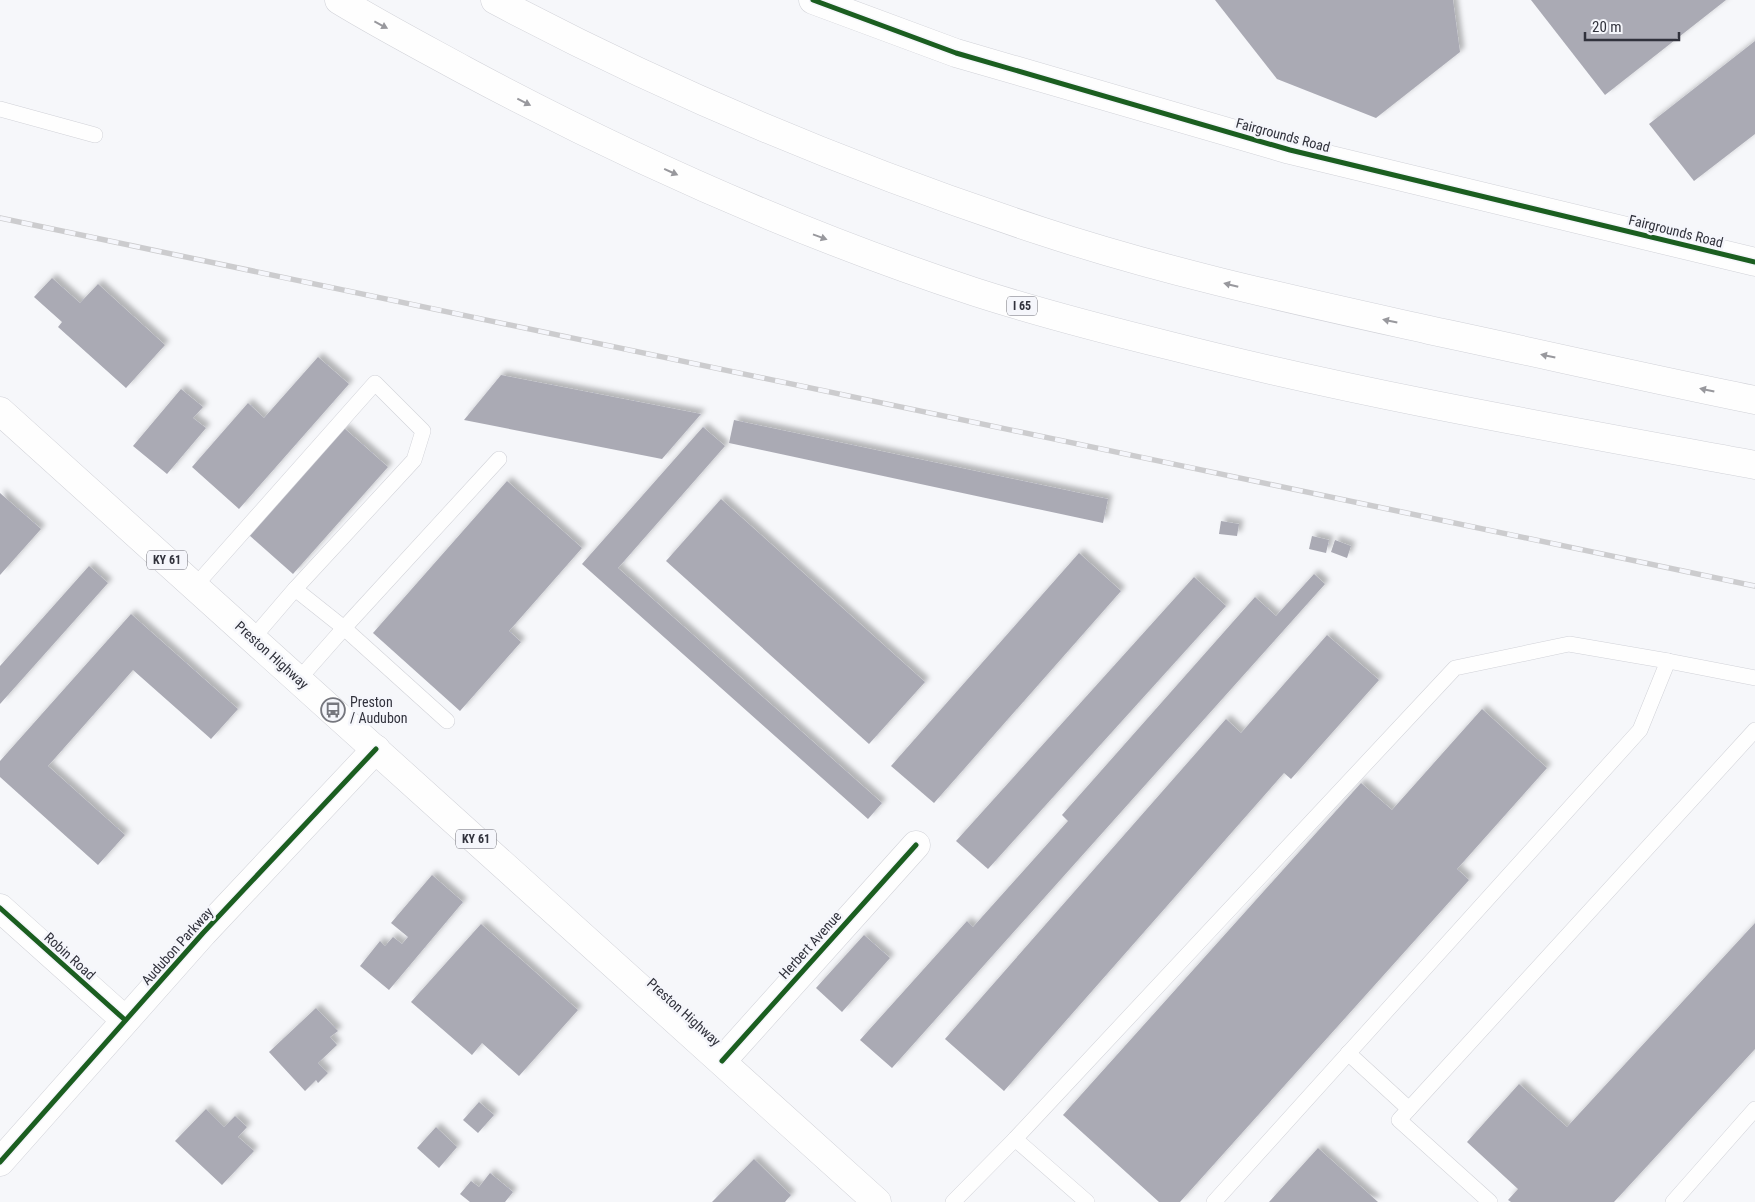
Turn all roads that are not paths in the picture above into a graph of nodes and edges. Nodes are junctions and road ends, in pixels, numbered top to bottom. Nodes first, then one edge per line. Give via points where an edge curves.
1 (339, 0) edge
2 (495, 0) edge
3 (813, 0) edge
4 (0, 109) edge
5 (95, 134) dead end
6 (1755, 262) edge
7 (1755, 400) edge
8 (0, 411) edge
9 (499, 459) dead end
10 (1755, 465) edge
11 (195, 586) junction
12 (295, 589) junction
13 (344, 628) junction
14 (252, 638) junction
15 (1668, 661) junction
16 (1755, 678) edge
17 (298, 680) junction
18 (447, 721) dead end
19 (1755, 730) edge
20 (376, 748) junction
21 (916, 845) dead end
22 (0, 908) edge
23 (125, 1020) junction
24 (1348, 1053) junction
25 (722, 1061) junction
26 (1409, 1109) junction
27 (1755, 1109) edge
28 (1015, 1139) junction
29 (0, 1162) edge
30 (1484, 1200) edge
31 (877, 1202) edge
32 (953, 1202) edge
33 (1087, 1202) edge
34 (1214, 1202) edge
35 (1673, 1202) edge

1 -> 10 main road, I 65 via 608,144 814,235 976,292 1089,326 1270,371
7 -> 2 main road via 1284,298 1162,267 1042,231 867,170 700,101
3 - 6 main road, Fairgrounds Road via 956,53 1290,150
4 - 5 lane
8 - 11 main road, Preston Highway / KY 61
9 - 13 lane
11 - 12 lane via 375,383 423,431 414,460
11 - 14 main road, Preston Highway / KY 61
12 - 13 lane
12 - 14 lane
13 - 17 lane
13 - 18 lane
14 - 17 main road, Preston Highway / KY 61
15 - 16 lane
15 - 24 lane via 1640,730
15 - 28 lane via 1569,644 1455,668
17 - 20 main road, Preston Highway / KY 61
19 - 26 lane
20 - 23 main road, Audubon Parkway
20 - 25 main road, Preston Highway / KY 61
21 - 25 main road, Herbert Avenue
22 - 23 main road, Robin Road
23 - 29 main road, Audubon Parkway
24 - 26 lane
24 - 34 lane
25 - 31 main road, Preston Highway / KY 61
26 - 30 lane via 1399,1120
27 - 35 lane
28 - 32 lane
28 - 33 lane

